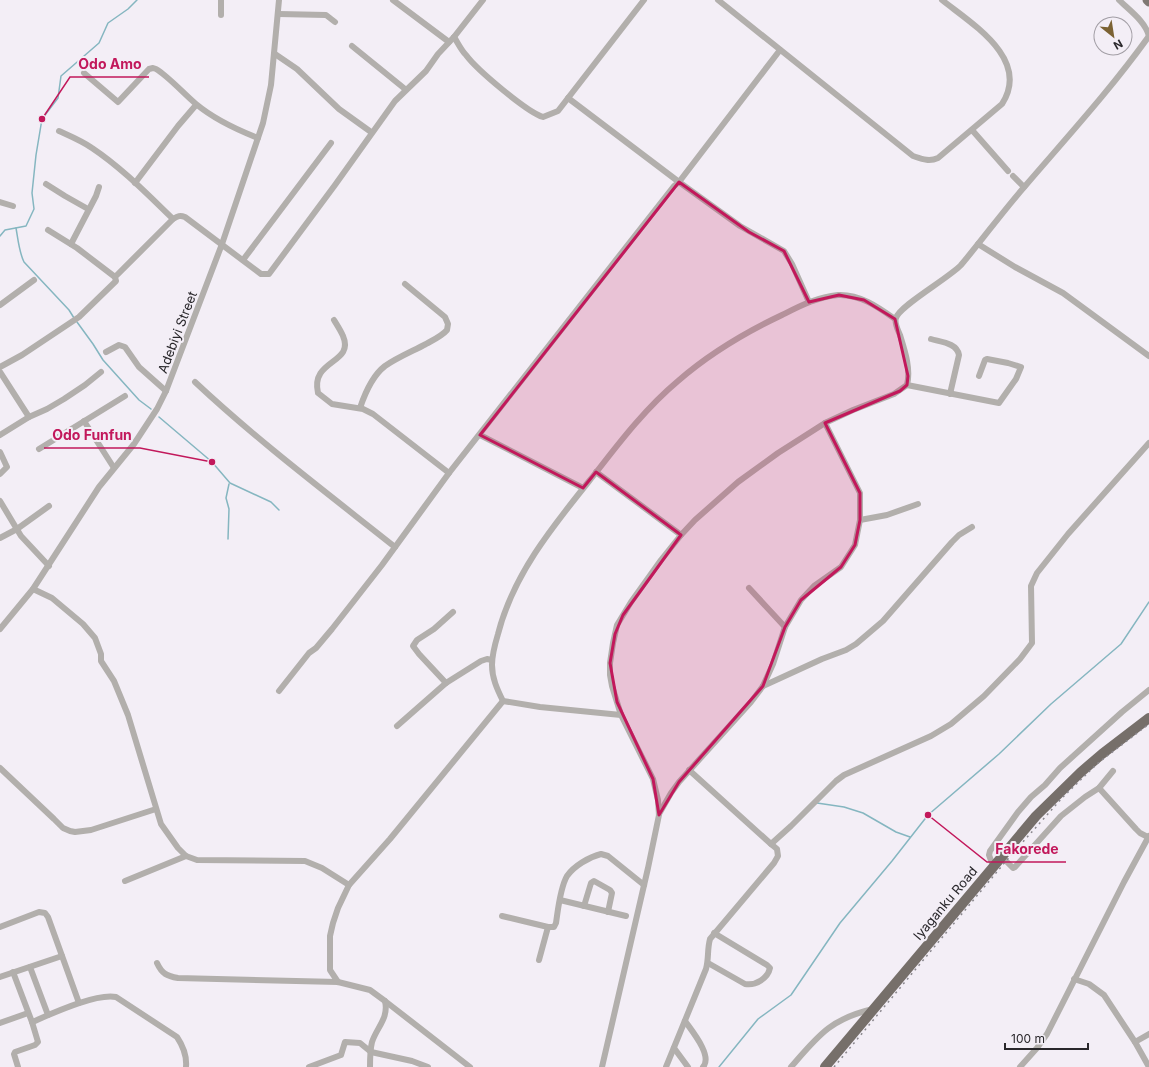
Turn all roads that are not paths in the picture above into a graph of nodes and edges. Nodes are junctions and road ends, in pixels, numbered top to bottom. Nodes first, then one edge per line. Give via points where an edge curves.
1 (221, 0) edge
2 (279, 0) edge
3 (393, 0) edge
4 (483, 0) edge
5 (644, 0) edge
6 (718, 0) edge
7 (942, 0) edge
8 (1119, 0) edge
9 (279, 14) junction
10 (221, 15) dead end
11 (335, 22) dead end
12 (1149, 36) edge
13 (454, 37) junction
14 (449, 42) junction
15 (352, 46) dead end
16 (780, 50) junction
17 (275, 54) junction
18 (84, 73) dead end
19 (405, 90) junction
20 (568, 98) junction
21 (196, 105) junction
22 (972, 130) junction
23 (59, 131) dead end
24 (371, 132) junction
25 (258, 138) junction
26 (331, 142) dead end
27 (135, 182) junction
28 (680, 182) junction
29 (46, 184) dead end
30 (99, 187) dead end
31 (1024, 187) junction
32 (0, 202) edge
33 (13, 206) dead end
34 (88, 209) junction
35 (173, 219) junction
36 (48, 230) dead end
37 (71, 244) junction
38 (222, 244) junction
39 (978, 244) junction
40 (243, 260) junction
41 (115, 277) junction
42 (34, 280) dead end
43 (405, 284) dead end
44 (809, 302) junction
45 (0, 305) edge
46 (895, 319) junction
47 (334, 320) dead end
48 (931, 339) dead end
49 (106, 352) dead end
50 (1149, 356) edge
51 (0, 367) edge
52 (0, 372) edge
53 (100, 372) dead end
54 (979, 376) dead end
55 (195, 382) dead end
56 (907, 385) junction
57 (166, 391) junction
58 (950, 394) junction
59 (125, 396) dead end
60 (360, 408) junction
61 (29, 417) junction
62 (84, 421) junction
63 (825, 423) junction
64 (0, 435) edge
65 (480, 435) junction
66 (1149, 443) edge
67 (39, 449) dead end
68 (0, 452) edge
69 (114, 468) junction
70 (596, 472) junction
71 (449, 473) junction
72 (0, 474) edge
73 (583, 488) junction
74 (0, 501) edge
75 (918, 504) dead end
76 (49, 506) dead end
77 (860, 520) junction
78 (972, 527) dead end
79 (17, 529) junction
80 (681, 534) junction
81 (0, 538) edge
82 (394, 546) junction
83 (49, 566) junction
84 (749, 588) dead end
85 (33, 589) junction
86 (453, 612) dead end
87 (785, 627) junction
88 (0, 629) edge
89 (492, 660) junction
90 (446, 683) junction
91 (762, 686) junction
92 (1149, 690) edge
93 (278, 691) dead end
94 (503, 701) junction
95 (621, 714) junction
96 (1149, 718) edge
97 (397, 726) dead end
98 (0, 768) edge
99 (689, 770) junction
100 (1113, 771) dead end
101 (1099, 788) junction
102 (156, 809) junction
103 (659, 815) junction
104 (1149, 837) edge
105 (771, 844) junction
106 (186, 856) junction
107 (997, 862) junction
108 (125, 881) dead end
109 (349, 885) junction
110 (644, 885) junction
111 (560, 900) junction
112 (584, 906) junction
113 (608, 912) junction
114 (502, 916) dead end
115 (626, 916) dead end
116 (0, 927) edge
117 (548, 927) junction
118 (714, 933) junction
119 (62, 956) junction
120 (539, 960) dead end
121 (157, 963) dead end
122 (708, 963) junction
123 (30, 967) junction
124 (13, 972) junction
125 (0, 977) edge
126 (1074, 978) junction
127 (338, 982) junction
128 (385, 1001) junction
129 (80, 1003) junction
130 (872, 1009) junction
131 (28, 1013) junction
132 (400, 1013) junction
133 (48, 1015) junction
134 (384, 1019) junction
135 (685, 1021) junction
136 (32, 1022) junction
137 (0, 1023) edge
138 (1149, 1034) edge
139 (1135, 1042) junction
140 (674, 1048) junction
141 (371, 1052) junction
142 (18, 1067) edge
143 (186, 1067) edge
144 (309, 1067) edge
145 (370, 1067) edge
146 (428, 1067) edge
147 (470, 1067) edge
148 (602, 1067) edge
149 (666, 1067) edge
150 (688, 1067) edge
151 (703, 1067) edge
152 (791, 1067) edge
153 (825, 1067) edge
154 (1020, 1067) edge
155 (1148, 1067) edge

1 - 10 street
2 - 9 street, Adebiyi Street
3 - 14 street
4 - 13 street
5 - 20 street
6 - 16 street
7 - 22 street via 991,39 1002,53 1009,70 1007,97
8 - 12 street via 1146,28
9 - 11 street via 326,15
9 - 17 street, Adebiyi Street
12 - 31 street via 1111,88
13 - 14 street
13 - 20 street via 477,68 537,115 551,115 558,111
14 - 19 street via 426,71
15 - 19 street
16 - 22 street via 913,156 925,160 938,158
16 - 28 street
17 - 24 street via 297,69 339,109
17 - 25 street, Adebiyi Street via 268,100
18 - 21 street via 118,102 153,68
19 - 24 street
20 - 28 street
21 - 25 street via 217,120
21 - 27 street
22 - 31 street
23 - 27 street via 91,147
24 - 40 street via 270,273 261,274
25 - 38 street, Adebiyi Street
26 - 40 street
27 - 35 street
28 - 44 street via 745,229 784,252
28 - 65 street via 674,186
29 - 34 street
30 - 34 street
31 - 39 street
32 - 33 street
34 - 37 street
35 - 38 street via 185,217
35 - 41 street
36 - 37 street
37 - 41 street
38 - 40 street
38 - 57 street, Adebiyi Street
39 - 46 street via 959,266 901,310
39 - 50 street via 1063,293
41 - 51 street via 116,282 79,317
42 - 45 street
43 - 60 street via 445,317 447,330 384,366 369,386
44 - 46 street via 825,297 849,296 868,302
44 - 70 street via 750,330 698,364 651,407
46 - 56 street via 907,363
47 - 60 street via 343,336 345,348 341,356 320,373 316,383 318,392 332,404
48 - 58 street via 955,346 958,350
49 - 57 street via 119,345 125,347 139,367
52 - 61 street
53 - 61 street via 64,399
54 - 58 street via 987,359 1021,367 1016,380 999,403
55 - 82 street via 272,450
56 - 58 street
56 - 63 street via 894,394
57 - 69 street, Adebiyi Street via 138,438
59 - 62 street
60 - 71 street via 373,414
61 - 64 street
62 - 67 street
62 - 69 street
63 - 77 street via 860,492
63 - 80 street via 744,478
65 - 71 street
65 - 73 street
66 - 105 street via 1068,534 1032,581 1032,643 1020,659 984,696 951,724 931,736 844,775
68 - 72 street via 6,467
69 - 83 street, Adebiyi Street
70 - 73 street
70 - 80 street
71 - 82 street
73 - 89 street via 517,583 501,620
74 - 79 street
75 - 77 street via 887,515
76 - 79 street
77 - 87 street via 855,545 846,561 807,592
78 - 91 street via 952,542 883,621 856,644
79 - 81 street
79 - 83 street
80 - 95 street via 631,602 616,630 610,675
82 - 93 street via 327,635
83 - 85 street, Adebiyi Street
84 - 87 street
85 - 88 street, Adebiyi Street
85 - 102 street via 52,598 83,624 95,638 101,661 110,674 128,715
86 - 90 street via 417,640 414,646
87 - 91 street via 773,664
89 - 90 street via 481,661
89 - 94 street via 492,674
90 - 97 street
91 - 99 street via 751,702
92 - 107 street via 1068,760 1018,812 990,851 989,855
94 - 95 street
94 - 109 street via 390,840
95 - 103 street via 653,779
96 - 107 highway, Iyaganku Road via 1066,785
98 - 102 street via 63,828 70,831 91,830
99 - 103 street via 671,793
99 - 105 street
100 - 101 street
101 - 104 street via 1140,833
101 - 107 street via 1061,816 1016,867 1013,868 1006,861
102 - 106 street via 166,832
103 - 110 street
104 - 126 street
105 - 118 street via 778,852 774,863
106 - 108 street
106 - 109 street via 211,861 304,861 322,868
107 - 130 highway, Iyaganku Road
109 - 127 street via 338,908 330,936 330,970
110 - 111 street via 608,856 601,854 584,861 567,876
110 - 148 street
111 - 112 street
111 - 117 street via 555,925
112 - 113 street
112 - 113 street via 591,883 594,881 612,893
113 - 115 street
114 - 117 street
116 - 119 street via 39,912 45,913
117 - 120 street
118 - 122 street via 707,949
118 - 122 street via 770,968 768,974 751,985
119 - 123 street
119 - 129 street
121 - 127 street via 163,974 178,978
122 - 135 street
123 - 124 street
123 - 133 street
124 - 125 street
124 - 131 street
126 - 139 street via 1090,984 1104,995
126 - 154 street via 1043,1040
127 - 128 street via 370,990
128 - 132 street
128 - 134 street via 387,1007
129 - 133 street
129 - 143 street via 111,996 122,1001 177,1037 184,1047
130 - 152 street via 849,1016 820,1033
130 - 153 highway, Iyaganku Road
131 - 136 street
131 - 137 street
132 - 134 street
132 - 147 street
133 - 136 street
134 - 141 street via 375,1034
135 - 140 street
135 - 151 street via 706,1056 707,1060
136 - 142 street via 38,1043 15,1052
138 - 139 street
139 - 155 street
140 - 149 street
140 - 150 street
141 - 144 street via 360,1043 345,1042 340,1055
141 - 145 street
141 - 146 street

